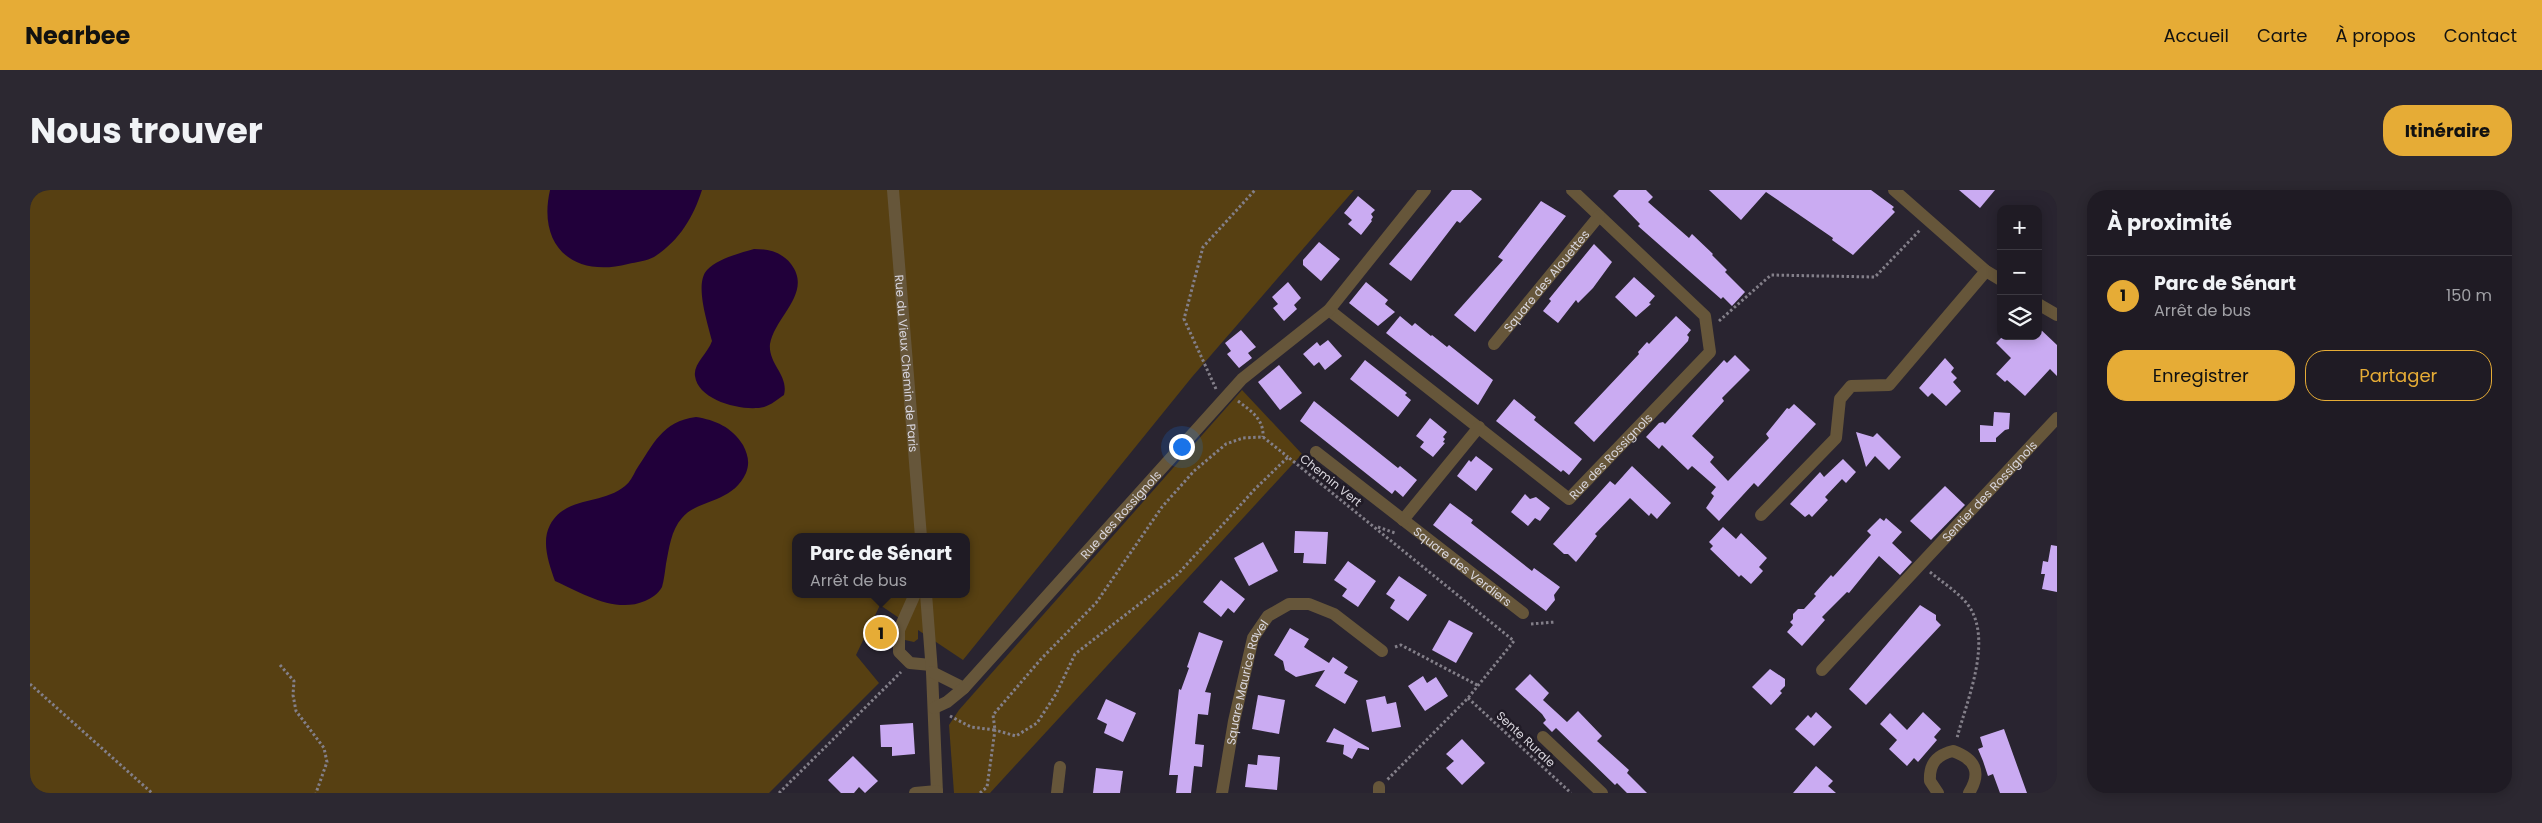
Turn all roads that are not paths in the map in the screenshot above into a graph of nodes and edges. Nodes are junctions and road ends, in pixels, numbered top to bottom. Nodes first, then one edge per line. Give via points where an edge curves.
1 (894, 190) edge
2 (1424, 190) edge
3 (1572, 190) edge
4 (1894, 190) edge
5 (1599, 216) junction
6 (1986, 271) junction
7 (1997, 278) edge
8 (2042, 306) edge
9 (1329, 310) junction
10 (2057, 315) edge
11 (1494, 344) dead end
12 (2057, 418) edge
13 (1479, 427) junction
14 (1316, 452) dead end
15 (1761, 515) dead end
16 (1403, 520) junction
17 (921, 533) edge
18 (913, 598) edge
19 (926, 598) edge
20 (1523, 613) dead end
21 (1382, 651) road end
22 (932, 669) junction
23 (1822, 670) dead end
24 (964, 688) junction
25 (934, 708) junction
26 (1543, 737) dead end
27 (1060, 767) dead end
28 (1595, 791) edge
29 (937, 792) edge
30 (915, 793) edge
31 (1057, 793) edge
32 (1222, 793) edge
33 (1938, 793) edge
34 (1969, 793) edge

1 - 17 street, Rue du Vieux Chemin de Paris
2 - 9 street, Rue des Rossignols
3 - 5 street, Rue des Rossignols
4 - 6 street
5 - 11 street, Square des Alouettes
5 - 13 street, Rue des Rossignols via 1705,316 1710,352 1570,499
6 - 7 street
6 - 15 street via 1889,384 1851,386 1840,399 1836,438
8 - 10 street
9 - 13 street, Rue des Rossignols
9 - 24 street, Rue des Rossignols via 1242,379
12 - 23 street, Sentier des Rossignols
13 - 16 street, Square des Verdiers
14 - 16 street, Square des Verdiers
16 - 20 street, Square des Verdiers
18 - 22 street via 899,630 899,652 910,663
19 - 22 street
21 - 32 street, Square Maurice Ravel via 1334,614 1309,604 1289,604 1268,616 1253,638
22 - 24 street
22 - 25 street
24 - 25 street, Rue des Rossignols
25 - 29 street
26 - 28 street
27 - 31 street
29 - 30 street
33 - 34 street via 1930,781 1932,763 1953,751 1966,756 1973,764 1976,774

